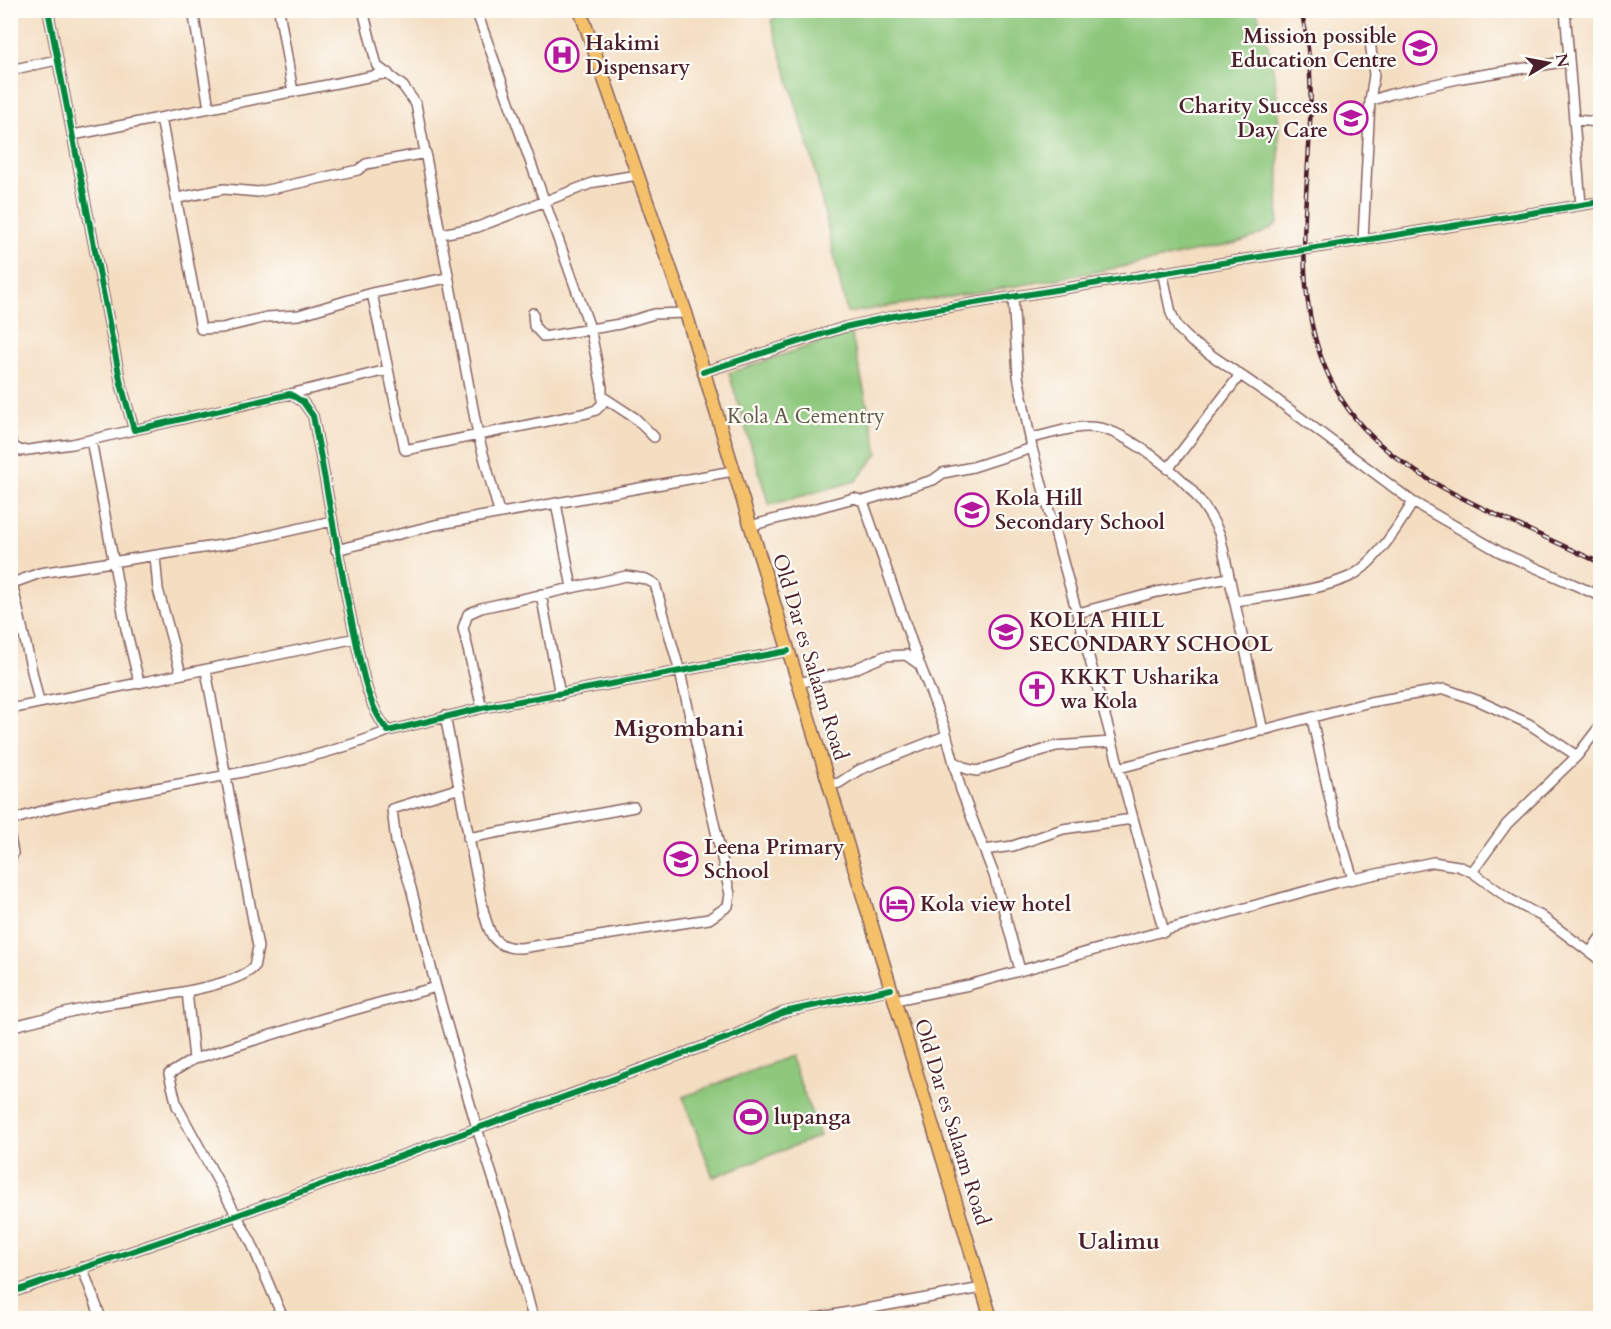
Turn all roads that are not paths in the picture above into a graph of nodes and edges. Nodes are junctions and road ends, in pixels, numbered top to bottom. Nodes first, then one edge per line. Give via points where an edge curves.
1 (48, 10) edge
2 (193, 10) edge
3 (279, 10) edge
4 (363, 10) edge
5 (476, 10) edge
6 (580, 10) edge
7 (1565, 10) edge
8 (1369, 31) dead end
9 (57, 60) junction
10 (1569, 61) junction
11 (10, 70) edge
12 (388, 73) junction
13 (1374, 75) junction
14 (293, 92) junction
15 (1391, 94) junction
16 (1370, 101) junction
17 (209, 108) junction
18 (161, 118) junction
19 (1574, 120) junction
20 (1600, 122) edge
21 (74, 135) junction
22 (426, 153) junction
23 (637, 175) junction
24 (178, 198) junction
25 (544, 201) junction
26 (1600, 202) edge
27 (1581, 205) junction
28 (441, 234) junction
29 (1363, 240) junction
30 (1162, 271) junction
31 (447, 278) junction
32 (372, 293) junction
33 (1013, 297) junction
34 (686, 313) junction
35 (533, 314) dead end
36 (590, 328) junction
37 (387, 370) junction
38 (703, 372) junction
39 (1240, 375) junction
40 (290, 394) junction
41 (603, 397) junction
42 (134, 430) junction
43 (478, 435) junction
44 (654, 437) dead end
45 (10, 439) edge
46 (91, 440) junction
47 (1031, 443) junction
48 (21, 451) junction
49 (10, 454) edge
50 (1168, 469) junction
51 (733, 471) junction
52 (863, 501) junction
53 (1413, 502) junction
54 (556, 503) junction
55 (500, 512) junction
56 (332, 521) junction
57 (750, 526) junction
58 (336, 550) junction
59 (155, 556) junction
60 (114, 562) junction
61 (1228, 578) junction
62 (1210, 581) junction
63 (11, 584) edge
64 (572, 588) junction
65 (541, 594) junction
66 (1600, 596) edge
67 (1233, 598) junction
68 (1078, 613) junction
69 (356, 638) junction
70 (788, 651) junction
71 (920, 665) junction
72 (206, 671) junction
73 (680, 672) junction
74 (182, 674) junction
75 (139, 681) junction
76 (798, 682) junction
77 (560, 695) junction
78 (39, 702) junction
79 (482, 708) junction
80 (10, 709) edge
81 (445, 716) junction
82 (1312, 719) junction
83 (1600, 726) edge
84 (388, 731) junction
85 (1263, 731) junction
86 (945, 736) junction
87 (1111, 742) junction
88 (1576, 756) junction
89 (955, 762) junction
90 (1119, 768) junction
91 (226, 775) junction
92 (829, 785) junction
93 (460, 788) junction
94 (634, 807) dead end
95 (1132, 819) junction
96 (10, 821) edge
97 (10, 837) edge
98 (468, 838) junction
99 (984, 850) junction
100 (10, 862) edge
101 (1472, 872) junction
102 (1353, 879) junction
103 (1164, 932) junction
104 (1600, 938) edge
105 (1591, 951) junction
106 (1600, 960) edge
107 (1020, 970) junction
108 (436, 987) junction
109 (187, 991) junction
110 (893, 995) junction
111 (10, 1027) edge
112 (194, 1059) junction
113 (477, 1128) junction
114 (236, 1216) junction
115 (82, 1267) junction
116 (982, 1288) junction
117 (10, 1293) edge
118 (101, 1318) edge
119 (283, 1318) edge
120 (533, 1318) edge
121 (816, 1318) edge
122 (990, 1318) edge

1 - 9 street
2 - 17 street
3 - 14 street
4 - 12 street via 375,62
5 - 25 street
6 - 23 main road, Old Dar es Salaam Road
7 - 10 street
8 - 13 street
9 - 11 street
9 - 21 street
10 - 15 street
10 - 19 street
12 - 14 street
12 - 22 street via 416,104
13 - 15 street
13 - 16 street
14 - 17 street
15 - 16 street
16 - 29 street
17 - 18 street
18 - 21 street
18 - 24 street
19 - 20 street
19 - 27 street
21 - 42 street via 121,384
22 - 24 street via 258,192 224,189
22 - 28 street
23 - 25 street via 595,182
23 - 34 main road, Old Dar es Salaam Road
24 - 32 street via 201,329 299,315
25 - 28 street via 478,227
25 - 36 street
26 - 27 street
27 - 29 street
28 - 31 street
29 - 30 street
30 - 33 street
30 - 39 street via 1178,328
31 - 32 street
31 - 43 street
32 - 37 street
33 - 38 street via 845,327
33 - 47 street via 1016,363
34 - 36 street via 654,314
34 - 38 main road, Old Dar es Salaam Road
35 - 36 street via 534,326 544,337
36 - 41 street
37 - 40 street
37 - 43 street via 405,450
38 - 51 main road, Old Dar es Salaam Road
39 - 50 street
39 - 53 street
40 - 42 street
40 - 56 street via 303,402 313,416
41 - 43 street via 596,410
41 - 44 street via 635,418
42 - 46 street
43 - 55 street
45 - 48 street
46 - 48 street
46 - 60 street
47 - 50 street via 1075,429 1098,428 1114,432
47 - 52 street via 973,467 943,473 933,480
47 - 68 street
48 - 49 street
50 - 61 street via 1192,490 1213,519
51 - 54 street
51 - 57 main road, Old Dar es Salaam Road
52 - 57 street via 854,498
52 - 71 street
53 - 66 street via 1500,552
53 - 67 street via 1390,536 1353,575 1288,592
54 - 55 street
54 - 64 street
55 - 58 street
56 - 58 street
56 - 59 street
57 - 70 main road, Old Dar es Salaam Road
58 - 69 street
59 - 60 street
59 - 74 street via 158,589
60 - 63 street via 40,573
60 - 75 street
61 - 62 street
61 - 67 street
62 - 67 street
62 - 68 street
63 - 78 street
64 - 65 street
64 - 73 street via 626,576 656,584
65 - 77 street
65 - 79 street via 468,614 464,633
67 - 85 street
68 - 87 street
69 - 72 street
69 - 84 street via 366,685
70 - 73 street
70 - 76 main road, Old Dar es Salaam Road
71 - 76 street via 906,655 885,656 852,670
71 - 86 street
72 - 74 street
72 - 91 street
73 - 77 street
73 - 98 street via 730,894 728,906 721,913 660,928 521,948 503,946 492,939 486,924
74 - 75 street
75 - 78 street
76 - 92 main road, Old Dar es Salaam Road
77 - 79 street
78 - 80 street
79 - 81 street
81 - 84 street
81 - 93 street
82 - 85 street
82 - 88 street via 1392,697 1445,689 1529,724
82 - 102 street
83 - 88 street
84 - 91 street via 332,751
85 - 90 street
86 - 89 street
86 - 92 street
87 - 89 street via 1056,746 976,771
87 - 90 street
88 - 101 street via 1507,824
89 - 99 street
90 - 95 street
91 - 96 street via 72,804
91 - 109 street via 258,947 257,960 242,976
92 - 110 main road, Old Dar es Salaam Road
93 - 98 street
93 - 108 street via 392,809 396,842
94 - 98 street
95 - 99 street via 1063,829 1013,846
95 - 103 street
97 - 100 street
99 - 107 street
101 - 102 street via 1434,862
101 - 105 street
102 - 103 street
103 - 107 street
104 - 105 street
105 - 106 street
107 - 110 street via 946,991
108 - 112 street
108 - 113 street
109 - 111 street via 91,1007
109 - 112 street
110 - 113 street via 784,1012 735,1035
110 - 116 main road, Old Dar es Salaam Road
112 - 114 street via 169,1074 172,1093
113 - 114 street
113 - 120 street
114 - 115 street
114 - 119 street
115 - 117 street
115 - 118 street
116 - 121 street
116 - 122 main road, Old Dar es Salaam Road

